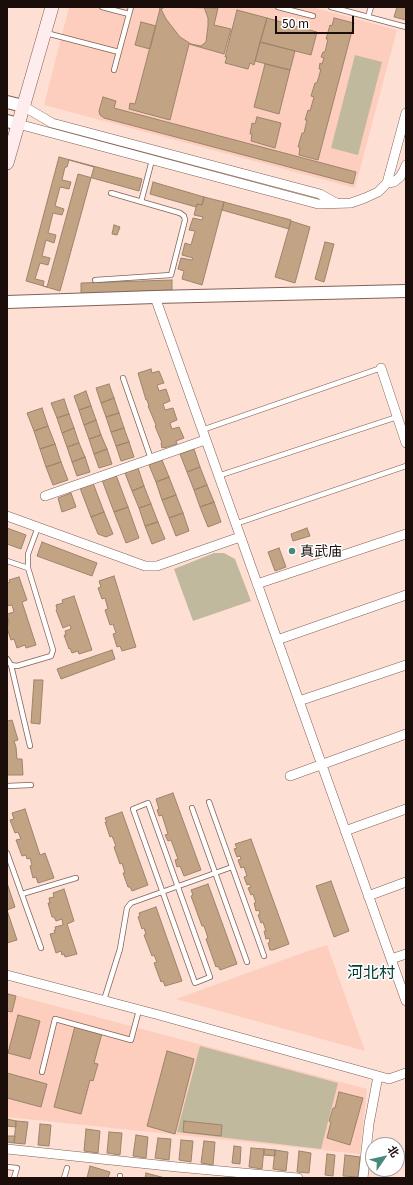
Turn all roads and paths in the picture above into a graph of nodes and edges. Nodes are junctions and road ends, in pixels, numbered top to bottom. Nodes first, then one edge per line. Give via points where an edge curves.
1 (52, 7) edge
2 (102, 7) edge
3 (131, 7) edge
4 (278, 7) edge
5 (331, 7) edge
6 (371, 7) edge
7 (129, 14) junction
8 (313, 16) dead end
9 (368, 17) junction
10 (406, 26) edge
11 (44, 32) junction
12 (119, 52) junction
13 (114, 70) dead end
14 (7, 102) edge
15 (23, 106) junction
16 (406, 113) edge
17 (13, 122) edge
18 (152, 160) junction
19 (7, 163) edge
20 (406, 165) edge
21 (387, 184) junction
22 (111, 193) dead end
23 (141, 202) junction
24 (336, 203) junction
25 (94, 280) dead end
26 (406, 291) edge
27 (155, 297) junction
28 (7, 302) edge
29 (381, 368) joint
30 (123, 378) dead end
31 (397, 417) junction
32 (202, 430) junction
33 (205, 440) junction
34 (406, 444) edge
35 (151, 459) junction
36 (406, 466) edge
37 (218, 476) junction
38 (45, 496) dead end
39 (7, 516) edge
40 (236, 524) junction
41 (38, 527) junction
42 (406, 534) edge
43 (240, 537) junction
44 (7, 561) edge
45 (28, 568) junction
46 (257, 584) junction
47 (406, 595) edge
48 (277, 640) junction
49 (7, 658) edge
50 (11, 665) junction
51 (406, 665) edge
52 (299, 701) junction
53 (406, 734) edge
54 (30, 746) dead end
55 (322, 764) junction
56 (290, 776) dead end
57 (31, 785) dead end
58 (7, 786) edge
59 (209, 802) dead end
60 (192, 808) dead end
61 (406, 809) edge
62 (345, 831) junction
63 (7, 854) edge
64 (232, 867) junction
65 (215, 873) junction
66 (76, 878) dead end
67 (406, 882) edge
68 (178, 886) junction
69 (162, 892) junction
70 (22, 894) junction
71 (368, 896) junction
72 (41, 948) dead end
73 (406, 954) edge
74 (264, 956) dead end
75 (391, 959) junction
76 (247, 962) dead end
77 (7, 975) edge
78 (104, 1000) junction
79 (406, 1001) edge
80 (140, 1010) junction
81 (42, 1072) dead end
82 (406, 1073) edge
83 (378, 1076) junction
84 (7, 1149) edge
85 (7, 1167) edge
86 (67, 1168) dead end
87 (14, 1178) edge
88 (64, 1178) edge
89 (298, 1178) edge
90 (363, 1178) edge

1 - 11 main road
2 - 7 lane
3 - 7 lane
4 - 8 lane
5 - 9 lane
6 - 9 lane
7 - 12 lane
9 - 10 lane
11 - 12 lane
11 - 15 main road
12 - 13 lane
14 - 15 street
15 - 17 main road
15 - 24 street via 52,123 320,194
16 - 21 street
17 - 18 street
17 - 19 main road
18 - 23 lane
18 - 24 street via 318,204
20 - 21 street via 400,177
21 - 24 street via 365,198
22 - 23 lane
23 - 25 lane via 184,216 171,275
26 - 27 street
27 - 28 street
27 - 32 street
29 - 31 street
29 - 32 lane
30 - 35 lane
31 - 34 street
31 - 37 lane
32 - 33 street
33 - 35 street
33 - 37 street
35 - 38 street
36 - 40 lane
37 - 40 street
39 - 41 street
40 - 43 street
41 - 43 street via 145,566 157,566
41 - 45 lane via 28,554
42 - 46 street
43 - 46 street
44 - 45 lane
45 - 50 lane via 54,650 51,656 17,666
46 - 48 street
47 - 48 street
48 - 52 street
49 - 50 lane
50 - 54 lane
51 - 52 street
52 - 55 street
53 - 55 street
55 - 56 street
55 - 62 street
57 - 58 lane
59 - 64 lane
60 - 65 lane
61 - 62 street
62 - 71 street
63 - 70 lane
64 - 65 lane
64 - 74 lane
65 - 68 lane
65 - 76 lane
66 - 70 lane
67 - 71 street
68 - 69 lane
68 - 69 lane via 148,803 133,809
68 - 69 lane via 210,977 195,983
69 - 78 lane via 132,903 127,908 120,949
70 - 72 lane
71 - 75 street
73 - 75 street
75 - 79 street
77 - 78 street
78 - 80 street
80 - 81 lane via 132,1040 56,1019
80 - 83 street
82 - 83 street via 389,1079
83 - 90 street
84 - 89 street via 177,1168
85 - 87 lane via 17,1168
86 - 88 lane

